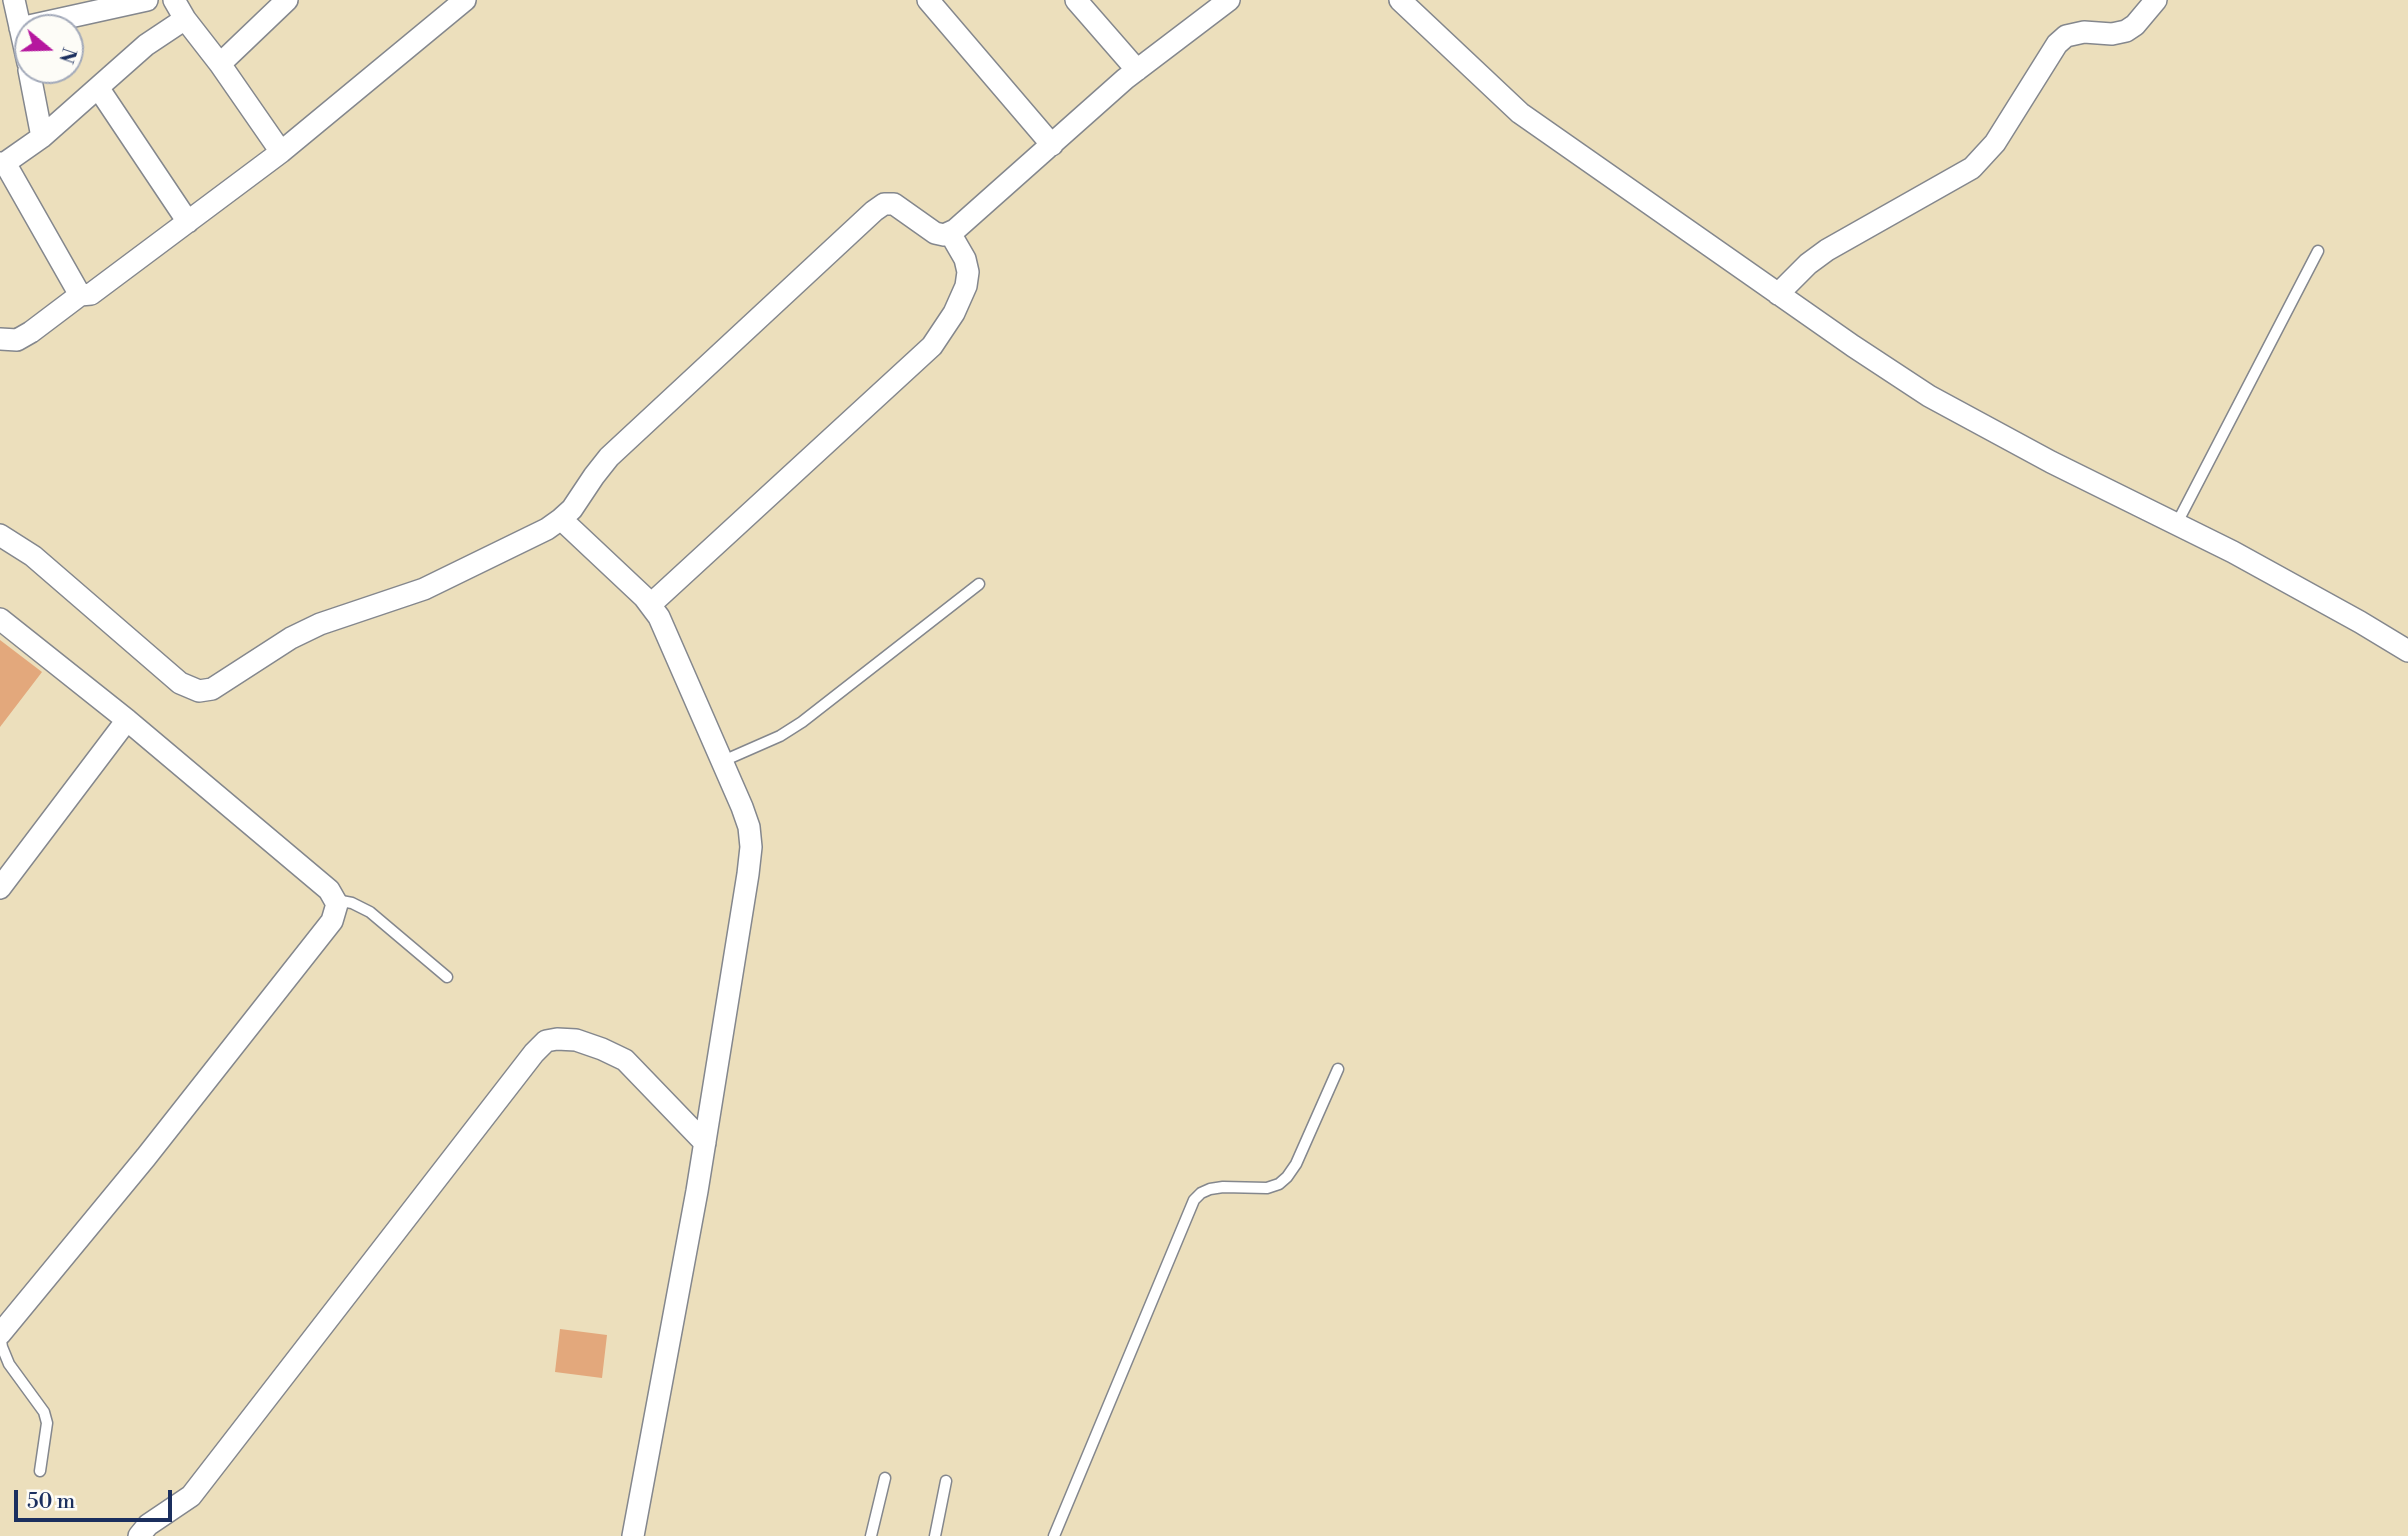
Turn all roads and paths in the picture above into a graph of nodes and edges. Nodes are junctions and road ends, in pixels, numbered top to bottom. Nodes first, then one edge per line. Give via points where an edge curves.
1 (14, 0) edge
2 (147, 0) edge
3 (174, 0) edge
4 (287, 0) edge
5 (465, 0) edge
6 (928, 0) edge
7 (1076, 0) edge
8 (1229, 0) edge
9 (1400, 0) edge
10 (2156, 0) edge
11 (185, 19) junction
12 (13, 25) edge
13 (220, 64) junction
14 (1137, 70) junction
15 (32, 84) edge
16 (99, 89) junction
17 (42, 137) junction
18 (1052, 145) junction
19 (281, 152) junction
20 (2, 163) edge
21 (188, 222) junction
22 (950, 233) junction
23 (2318, 251) dead end
24 (1778, 294) junction
25 (80, 295) junction
26 (0, 339) edge
27 (561, 519) junction
28 (2177, 523) junction
29 (0, 535) edge
30 (979, 584) dead end
31 (650, 605) junction
32 (0, 620) edge
33 (2408, 651) edge
34 (127, 720) junction
35 (723, 761) junction
36 (0, 888) edge
37 (334, 900) junction
38 (447, 976) dead end
39 (1338, 1069) dead end
40 (705, 1143) junction
41 (0, 1334) edge
42 (40, 1471) dead end
43 (885, 1478) dead end
44 (946, 1481) dead end
45 (138, 1536) edge
46 (633, 1536) edge
47 (871, 1536) edge
48 (935, 1536) edge
49 (1054, 1536) edge

1 - 12 street
2 - 12 street
3 - 11 street
4 - 13 street
5 - 19 street
6 - 18 street
7 - 14 street
8 - 14 street
9 - 24 street via 1520,113
10 - 24 street via 2126,31 2066,36 1972,168 1827,250
11 - 13 street
11 - 16 street via 146,45
13 - 19 street
14 - 18 street
15 - 17 street
16 - 17 street
16 - 21 street
17 - 20 street
18 - 22 street
19 - 21 street
20 - 25 street
21 - 25 street via 91,294
22 - 27 street via 935,233 894,204 874,211 610,457
22 - 31 street via 965,259 966,286 932,346
23 - 28 lane
24 - 28 street via 1929,396
25 - 26 street via 18,340
27 - 29 street via 424,589 320,624 212,689 199,691 180,683 33,556
27 - 31 street
28 - 33 street
30 - 35 lane via 802,722
31 - 35 street via 672,641
32 - 34 street
34 - 36 street
34 - 37 street via 329,890
35 - 40 street via 749,827 751,847
37 - 38 lane via 370,912
37 - 41 street via 332,921
39 - 49 lane via 1287,1177 1267,1188 1210,1189 1194,1200
40 - 45 street via 625,1060 576,1040 546,1041 191,1496
40 - 46 street
41 - 42 lane via 9,1364 44,1412 47,1423
43 - 47 lane
44 - 48 lane

